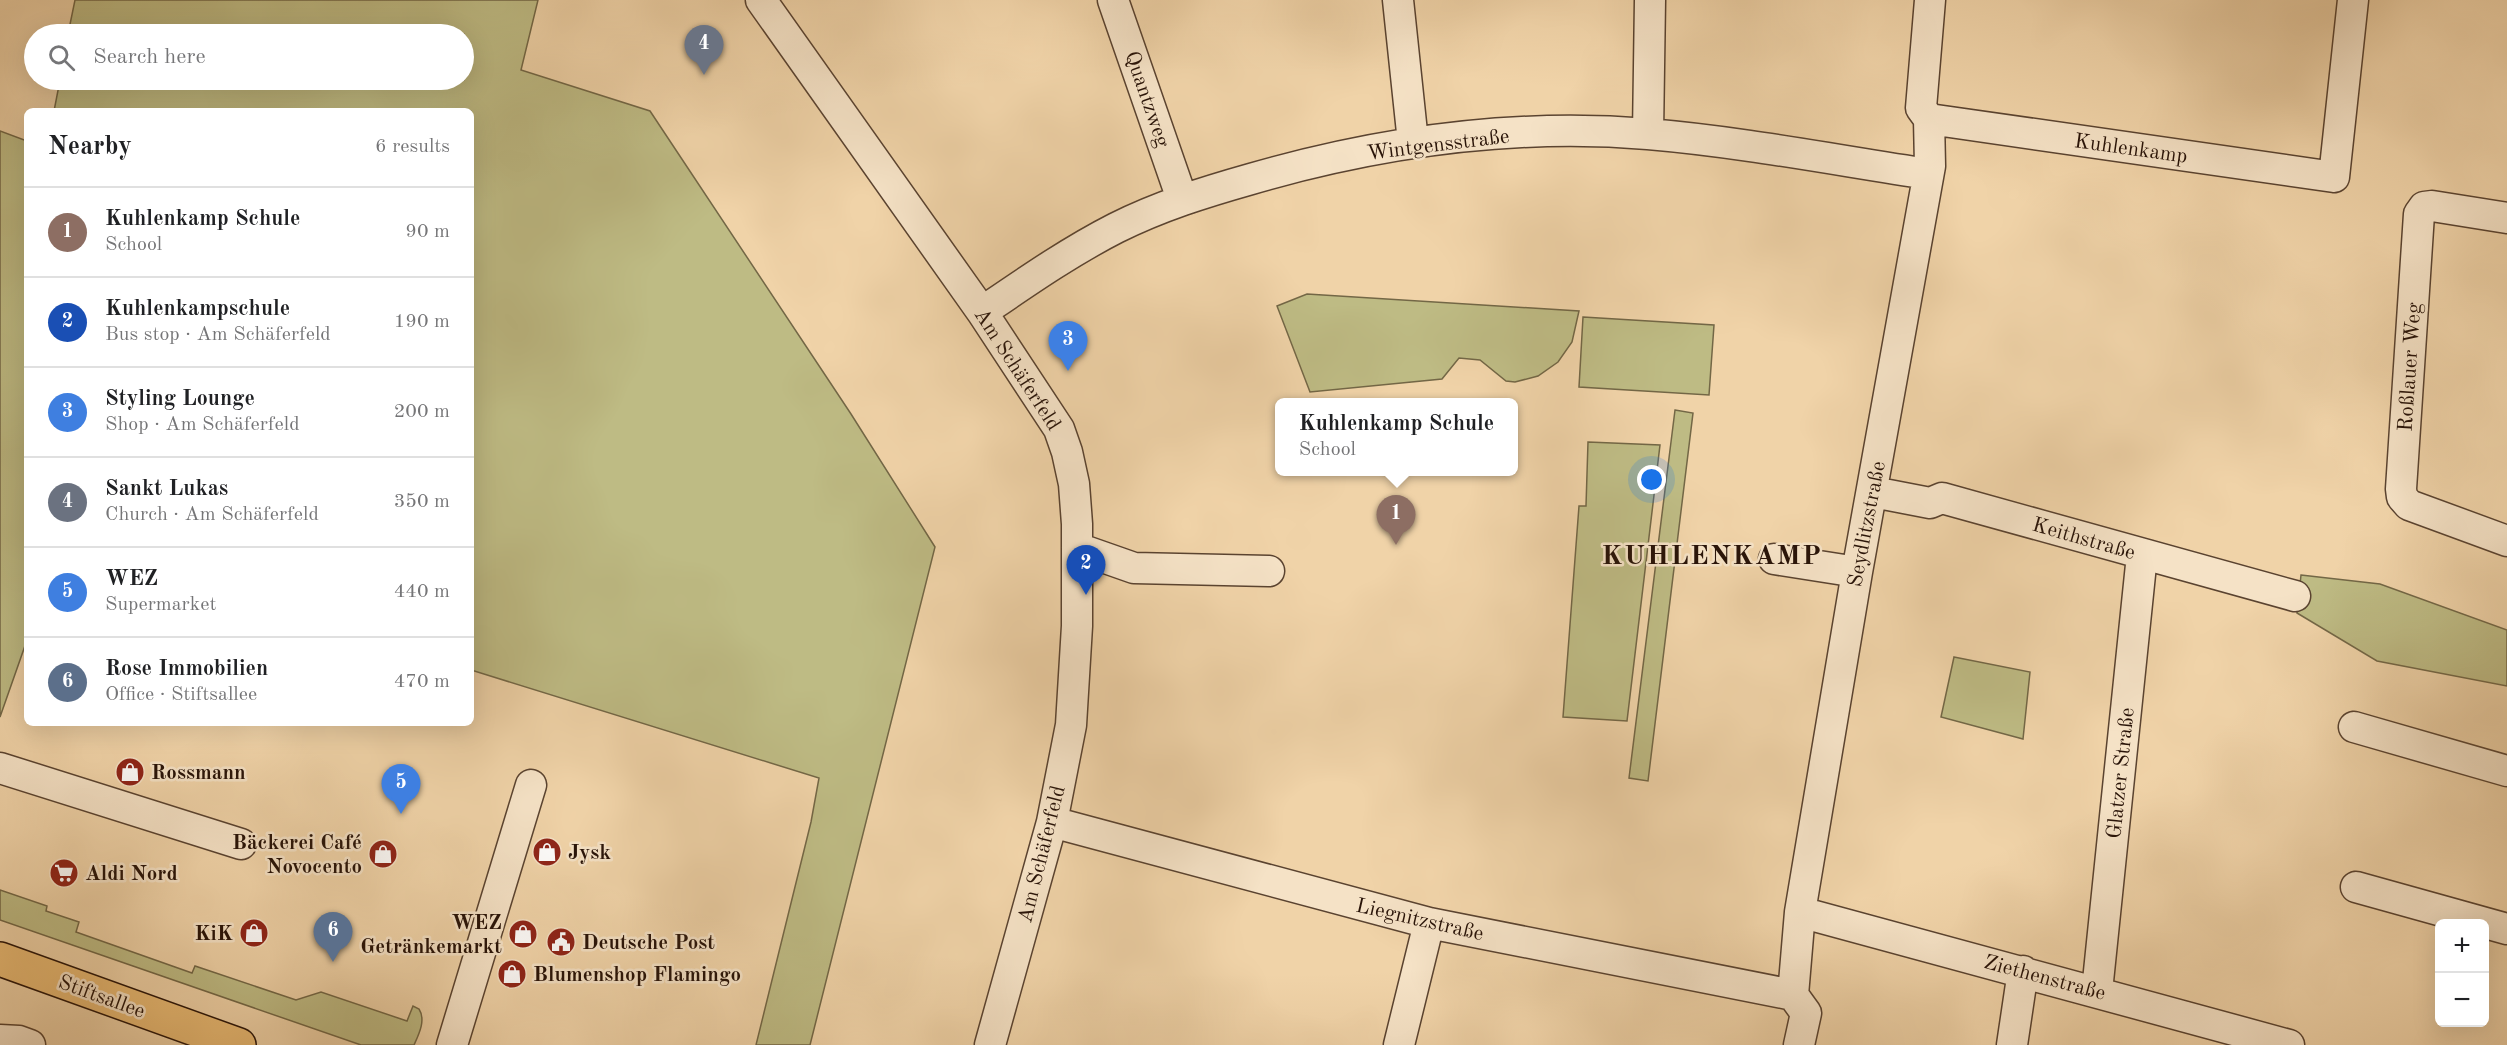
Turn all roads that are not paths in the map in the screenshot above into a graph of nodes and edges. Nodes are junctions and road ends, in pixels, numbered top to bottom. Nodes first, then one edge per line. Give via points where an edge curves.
1 (761, 0) edge
2 (1113, 0) edge
3 (1398, 0) edge
4 (1650, 0) edge
5 (1930, 0) edge
6 (2353, 0) edge
7 (1929, 119) junction
8 (1648, 134) junction
9 (1413, 142) junction
10 (1928, 174) junction
11 (1182, 199) junction
12 (2507, 218) edge
13 (982, 312) junction
14 (1873, 492) junction
15 (2507, 541) edge
16 (1077, 548) junction
17 (2142, 555) junction
18 (1774, 559) dead end
19 (1269, 571) dead end
20 (1857, 572) junction
21 (2295, 596) dead end
22 (2354, 727) dead end
23 (0, 768) edge
24 (2507, 771) edge
25 (531, 785) dead end
26 (1052, 822) junction
27 (241, 844) dead end
28 (2356, 887) dead end
29 (1800, 912) junction
30 (1429, 923) junction
31 (2507, 928) edge
32 (0, 959) edge
33 (2023, 971) junction
34 (2097, 992) junction
35 (1793, 994) junction
36 (0, 1040) edge
37 (2252, 1040) edge
38 (30, 1045) edge
39 (239, 1045) edge
40 (452, 1045) edge
41 (990, 1045) edge
42 (1399, 1045) edge
43 (1799, 1045) edge
44 (2012, 1045) edge
45 (2289, 1045) edge

1 - 13 street, Am Schäferfeld
2 - 11 street, Quantzweg
3 - 9 street
4 - 8 street
5 - 7 street, Seydlitzstraße via 1921,108
6 - 7 street, Kuhlenkamp via 2334,177
7 - 10 street, Seydlitzstraße
8 - 9 street, Wintgensstraße via 1557,131
8 - 10 street, Wintgensstraße
9 - 11 street, Wintgensstraße via 1302,164
10 - 14 street, Seydlitzstraße
11 - 13 street, Wintgensstraße via 1117,228 1053,264
12 - 15 street, Roßlauer Weg via 2432,206 2424,207 2419,214 2401,489 2409,505
13 - 16 street, Am Schäferfeld via 1059,429 1074,484
14 - 17 street, Keithstraße via 1930,503 1942,498
14 - 20 street, Seydlitzstraße
16 - 19 street via 1134,568
16 - 26 street, Am Schäferfeld via 1075,683
17 - 21 street, Keithstraße
17 - 34 street, Glatzer Straße
18 - 20 street
20 - 29 street, Seydlitzstraße
22 - 24 street
23 - 27 street
25 - 40 street
26 - 30 street, Liegnitzstraße
26 - 41 street, Am Schäferfeld
28 - 31 street
29 - 33 street, Ziethenstraße
29 - 35 street, Seydlitzstraße
30 - 35 street, Liegnitzstraße
30 - 42 street
32 - 39 main road, Stiftsallee
33 - 34 street, Ziethenstraße
33 - 44 street
34 - 37 street, Ziethenstraße
35 - 43 street, Seydlitzstraße via 1806,1013
36 - 38 street
37 - 45 street, Ziethenstraße

